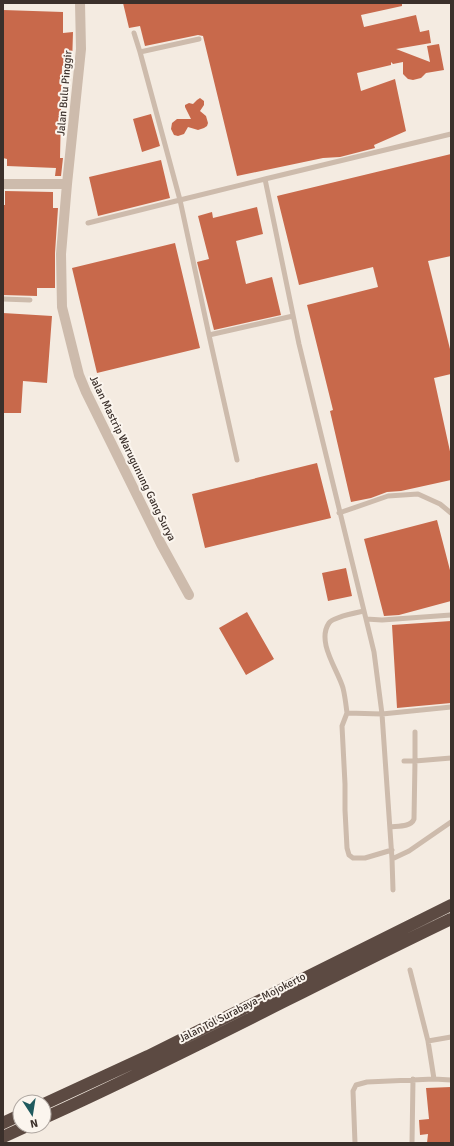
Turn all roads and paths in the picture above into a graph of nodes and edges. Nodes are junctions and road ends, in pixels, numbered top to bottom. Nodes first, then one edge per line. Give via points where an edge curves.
1 (80, 3) edge
2 (134, 34) dead end
3 (198, 39) dead end
4 (140, 52) junction
5 (451, 134) edge
6 (265, 179) junction
7 (3, 184) edge
8 (67, 184) junction
9 (180, 200) junction
10 (88, 223) dead end
11 (3, 299) edge
12 (30, 300) dead end
13 (293, 316) junction
14 (209, 335) junction
15 (237, 460) dead end
16 (339, 513) junction
17 (451, 513) edge
18 (189, 595) dead end
19 (364, 611) junction
20 (451, 615) edge
21 (366, 619) junction
22 (451, 707) edge
23 (347, 712) junction
24 (382, 714) junction
25 (415, 732) dead end
26 (451, 758) edge
27 (415, 760) junction
28 (404, 761) dead end
29 (451, 822) edge
30 (390, 827) junction
31 (392, 850) junction
32 (392, 859) junction
33 (394, 890) dead end
34 (451, 905) edge
35 (451, 919) edge
36 (410, 970) dead end
37 (451, 1037) edge
38 (428, 1041) junction
39 (413, 1079) junction
40 (434, 1079) junction
41 (451, 1080) edge
42 (52, 1100) edge
43 (52, 1114) edge
44 (355, 1143) edge
45 (412, 1143) edge

1 - 8 street, Jalan Bulu Pinggir via 81,49
2 - 4 lane
3 - 4 lane
4 - 9 lane
5 - 6 lane
6 - 9 lane
6 - 13 lane
7 - 8 street
8 - 18 street, Jalan Mastrip Warugunung Gang Surya via 61,254 62,307 79,375 161,544
9 - 10 lane
9 - 14 lane
11 - 12 lane
13 - 14 lane
13 - 16 lane
14 - 15 lane
16 - 17 lane via 388,496 418,494 440,504
16 - 19 lane
19 - 21 lane
19 - 23 lane via 336,618 329,622 325,632 326,646 343,688
20 - 21 lane
21 - 24 lane via 374,652
22 - 24 lane
23 - 24 lane
23 - 31 lane via 342,726 349,855 353,858 365,858
24 - 30 lane
25 - 27 lane
26 - 27 lane
27 - 28 lane
27 - 30 lane via 413,823
29 - 32 lane via 409,851
30 - 31 lane
31 - 32 lane
32 - 33 lane
34 - 42 highway, Jalan Tol Surabaya–Mojokerto via 148,1056
35 - 43 highway, Jalan Tol Surabaya–Mojokerto
36 - 38 lane
37 - 38 lane
38 - 40 lane
39 - 40 lane
39 - 44 lane via 367,1082 356,1086 353,1091
39 - 45 lane
40 - 41 lane

